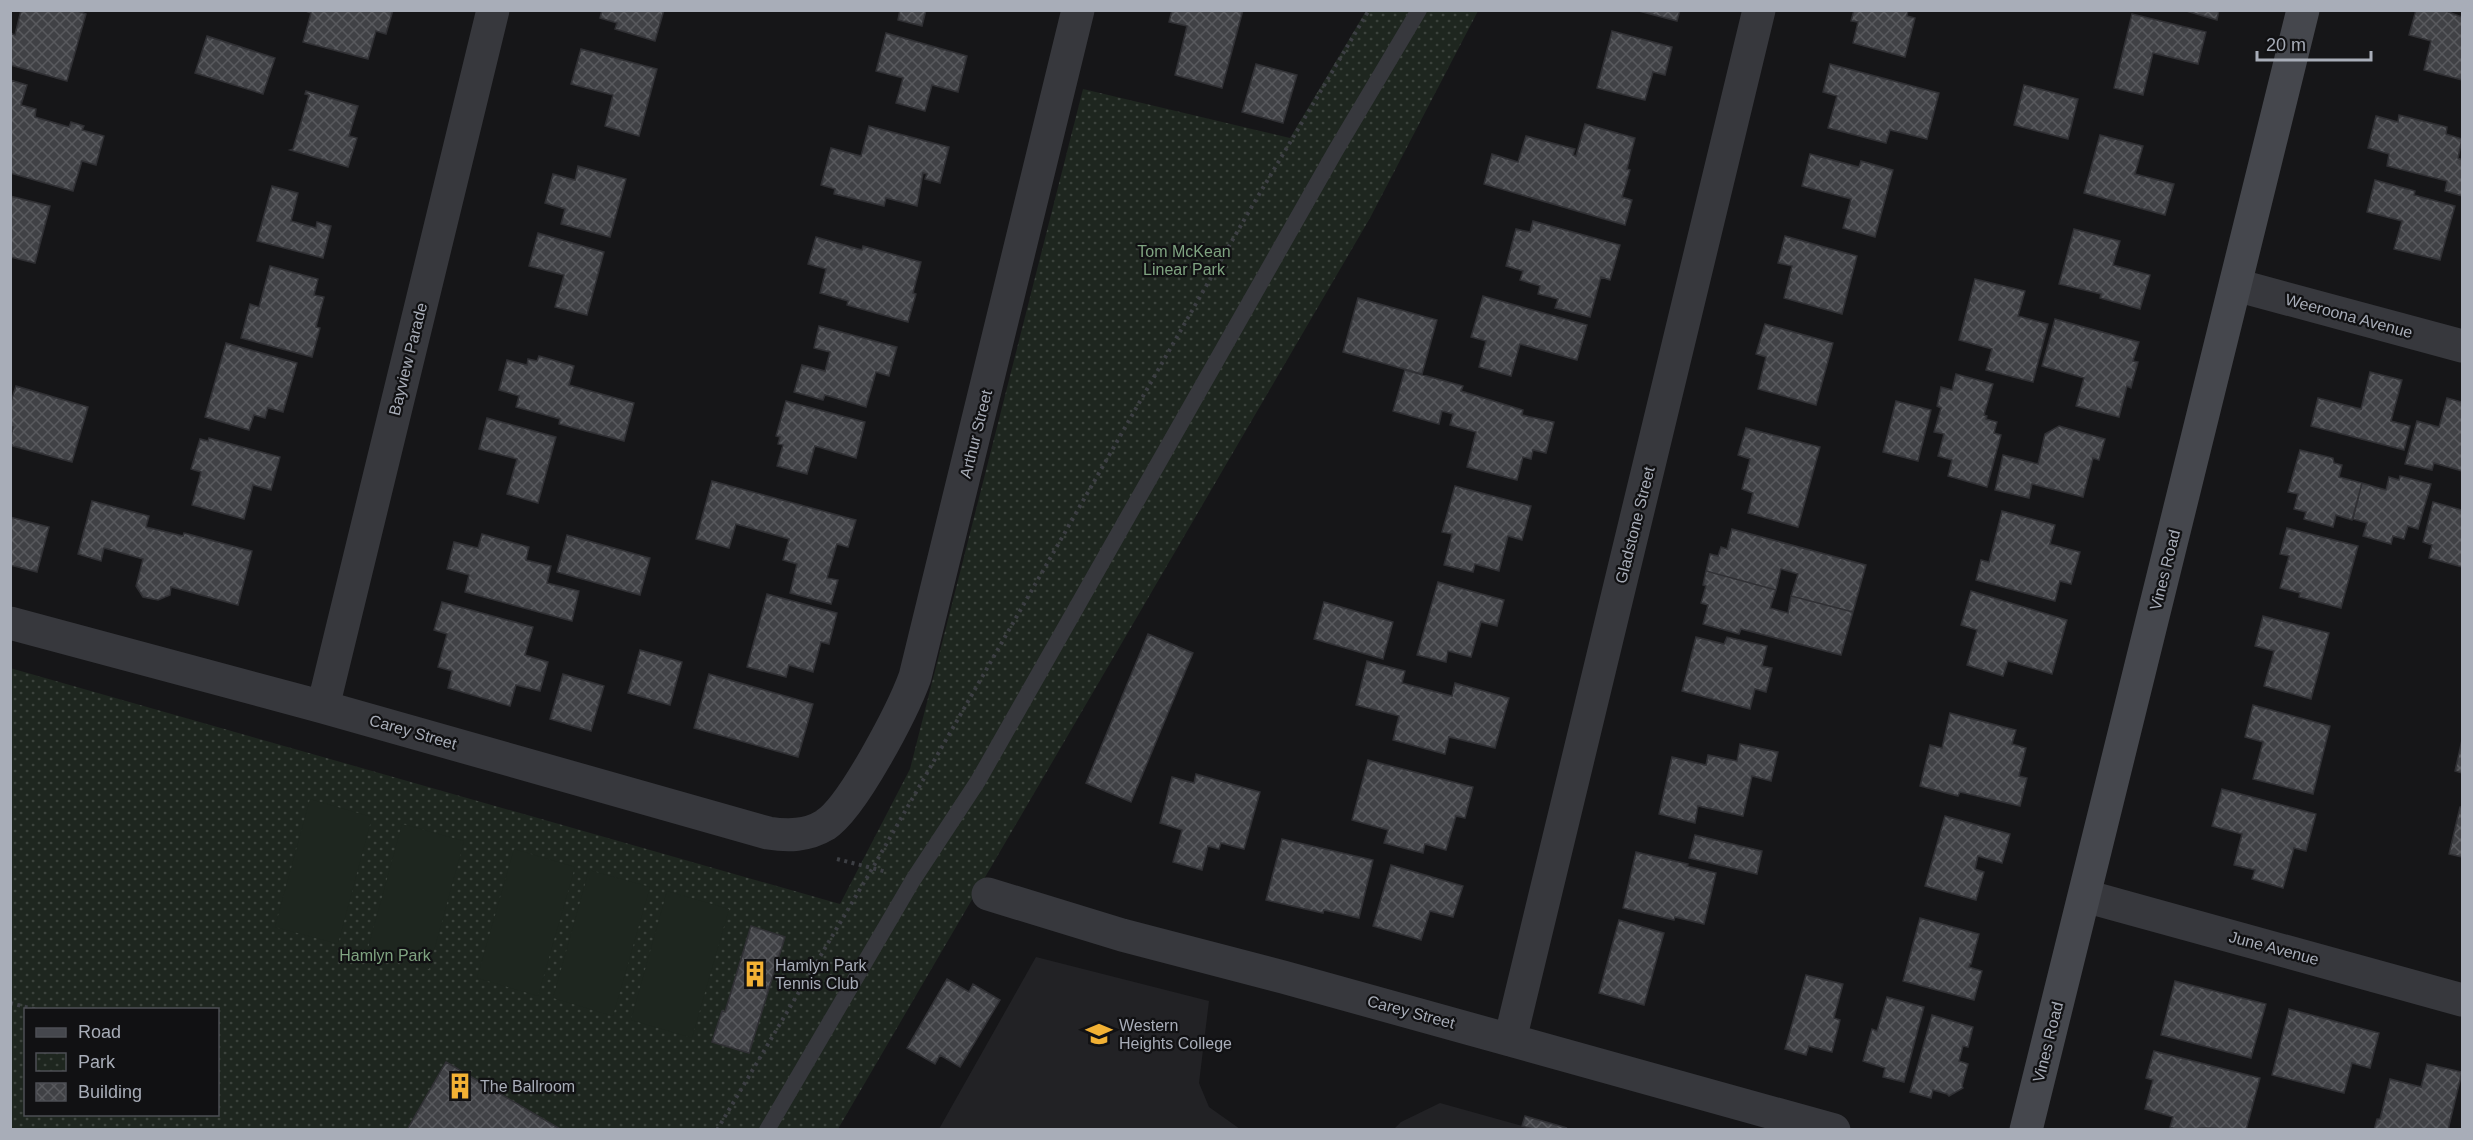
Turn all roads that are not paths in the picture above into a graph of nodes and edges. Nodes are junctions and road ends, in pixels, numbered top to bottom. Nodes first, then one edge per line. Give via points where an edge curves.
1 (493, 10) edge
2 (1078, 10) edge
3 (1419, 10) edge
4 (1759, 10) edge
5 (2303, 10) edge
6 (2235, 285) junction
7 (2463, 346) edge
8 (10, 623) edge
9 (323, 707) junction
10 (815, 830) joint
11 (988, 894) dead end
12 (2085, 896) junction
13 (2463, 999) edge
14 (1510, 1040) junction
15 (767, 1130) edge
16 (1834, 1130) edge
17 (2026, 1130) edge

1 - 9 street, Bayview Parade
2 - 10 street, Arthur Street via 915,677 893,725 848,801 836,817
3 - 15 lane via 978,781 913,880
4 - 14 street, Gladstone Street
5 - 6 main road, Vines Road
6 - 7 street, Weeroona Avenue
6 - 12 main road, Vines Road
8 - 9 street, Carey Street
9 - 10 street, Carey Street via 768,833 795,835
11 - 14 street, Carey Street via 1122,935
12 - 13 street, June Avenue
12 - 17 main road, Vines Road
14 - 16 street, Carey Street

